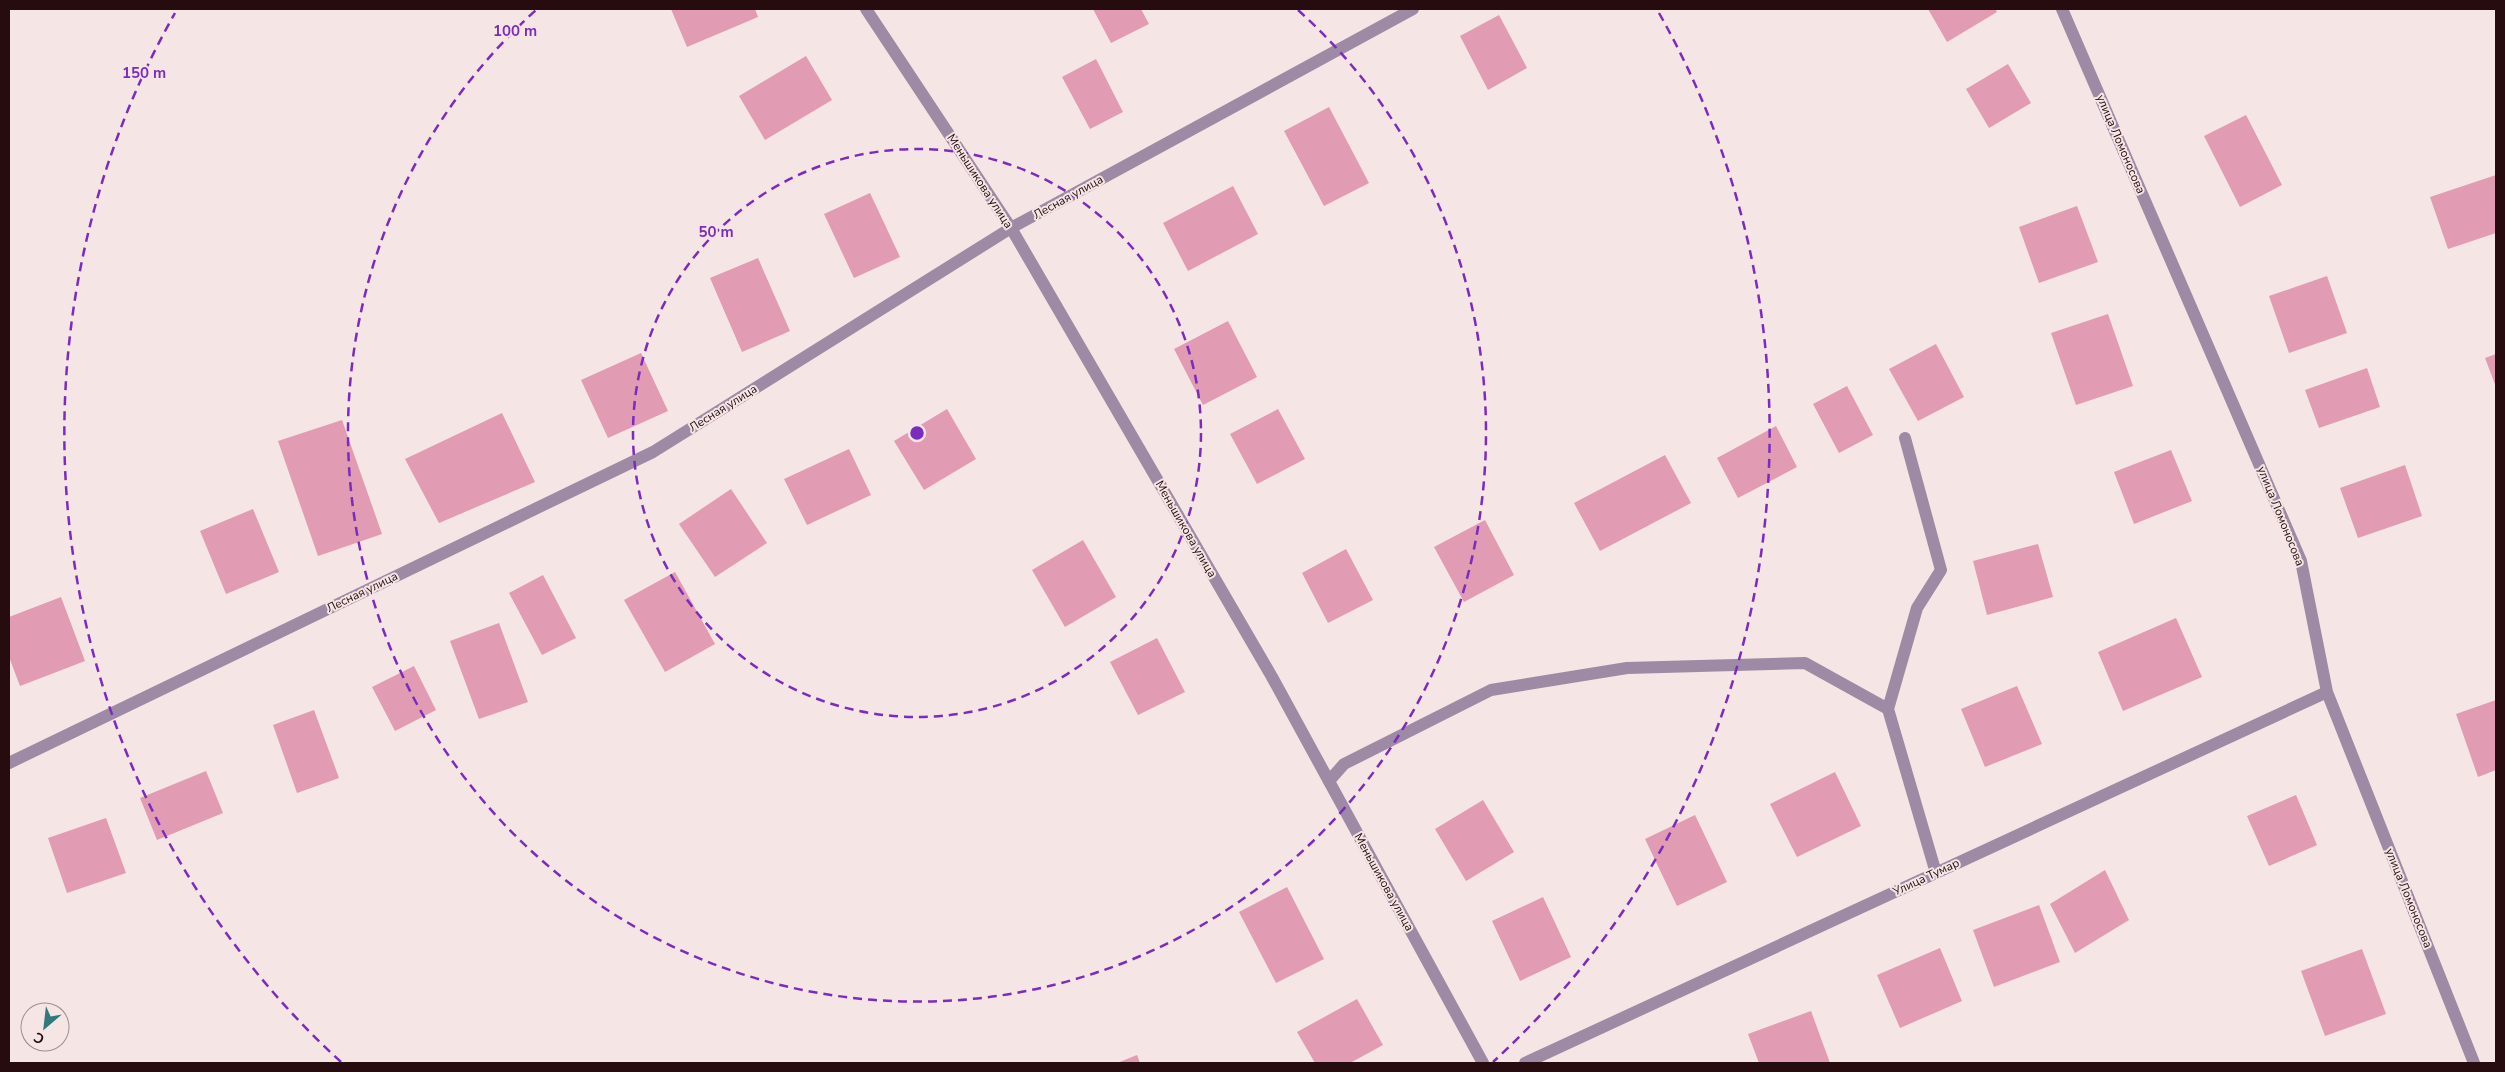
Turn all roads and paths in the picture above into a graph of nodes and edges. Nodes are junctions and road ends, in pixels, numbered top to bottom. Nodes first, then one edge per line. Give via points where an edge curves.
1 (866, 9) edge
2 (1413, 9) edge
3 (2062, 9) edge
4 (1011, 228) junction
5 (1905, 438) dead end
6 (2327, 692) junction
7 (1888, 709) junction
8 (9, 763) edge
9 (1328, 781) junction
10 (1936, 873) junction
11 (1483, 1063) edge
12 (1525, 1063) edge
13 (2474, 1063) edge

1 - 4 street, Меньшикова улица
2 - 4 street, Лесная улица
3 - 6 street, улица Ломоносова via 2301,561
4 - 8 street, Лесная улица via 653,452
4 - 9 street, Меньшикова улица via 1272,677
5 - 7 street via 1941,570 1917,608
6 - 10 street, Улица Тумар
6 - 13 street, улица Ломоносова
7 - 9 street via 1805,663 1627,668 1491,690 1344,764
7 - 10 street
9 - 11 street, Меньшикова улица
10 - 12 street, Улица Тумар

